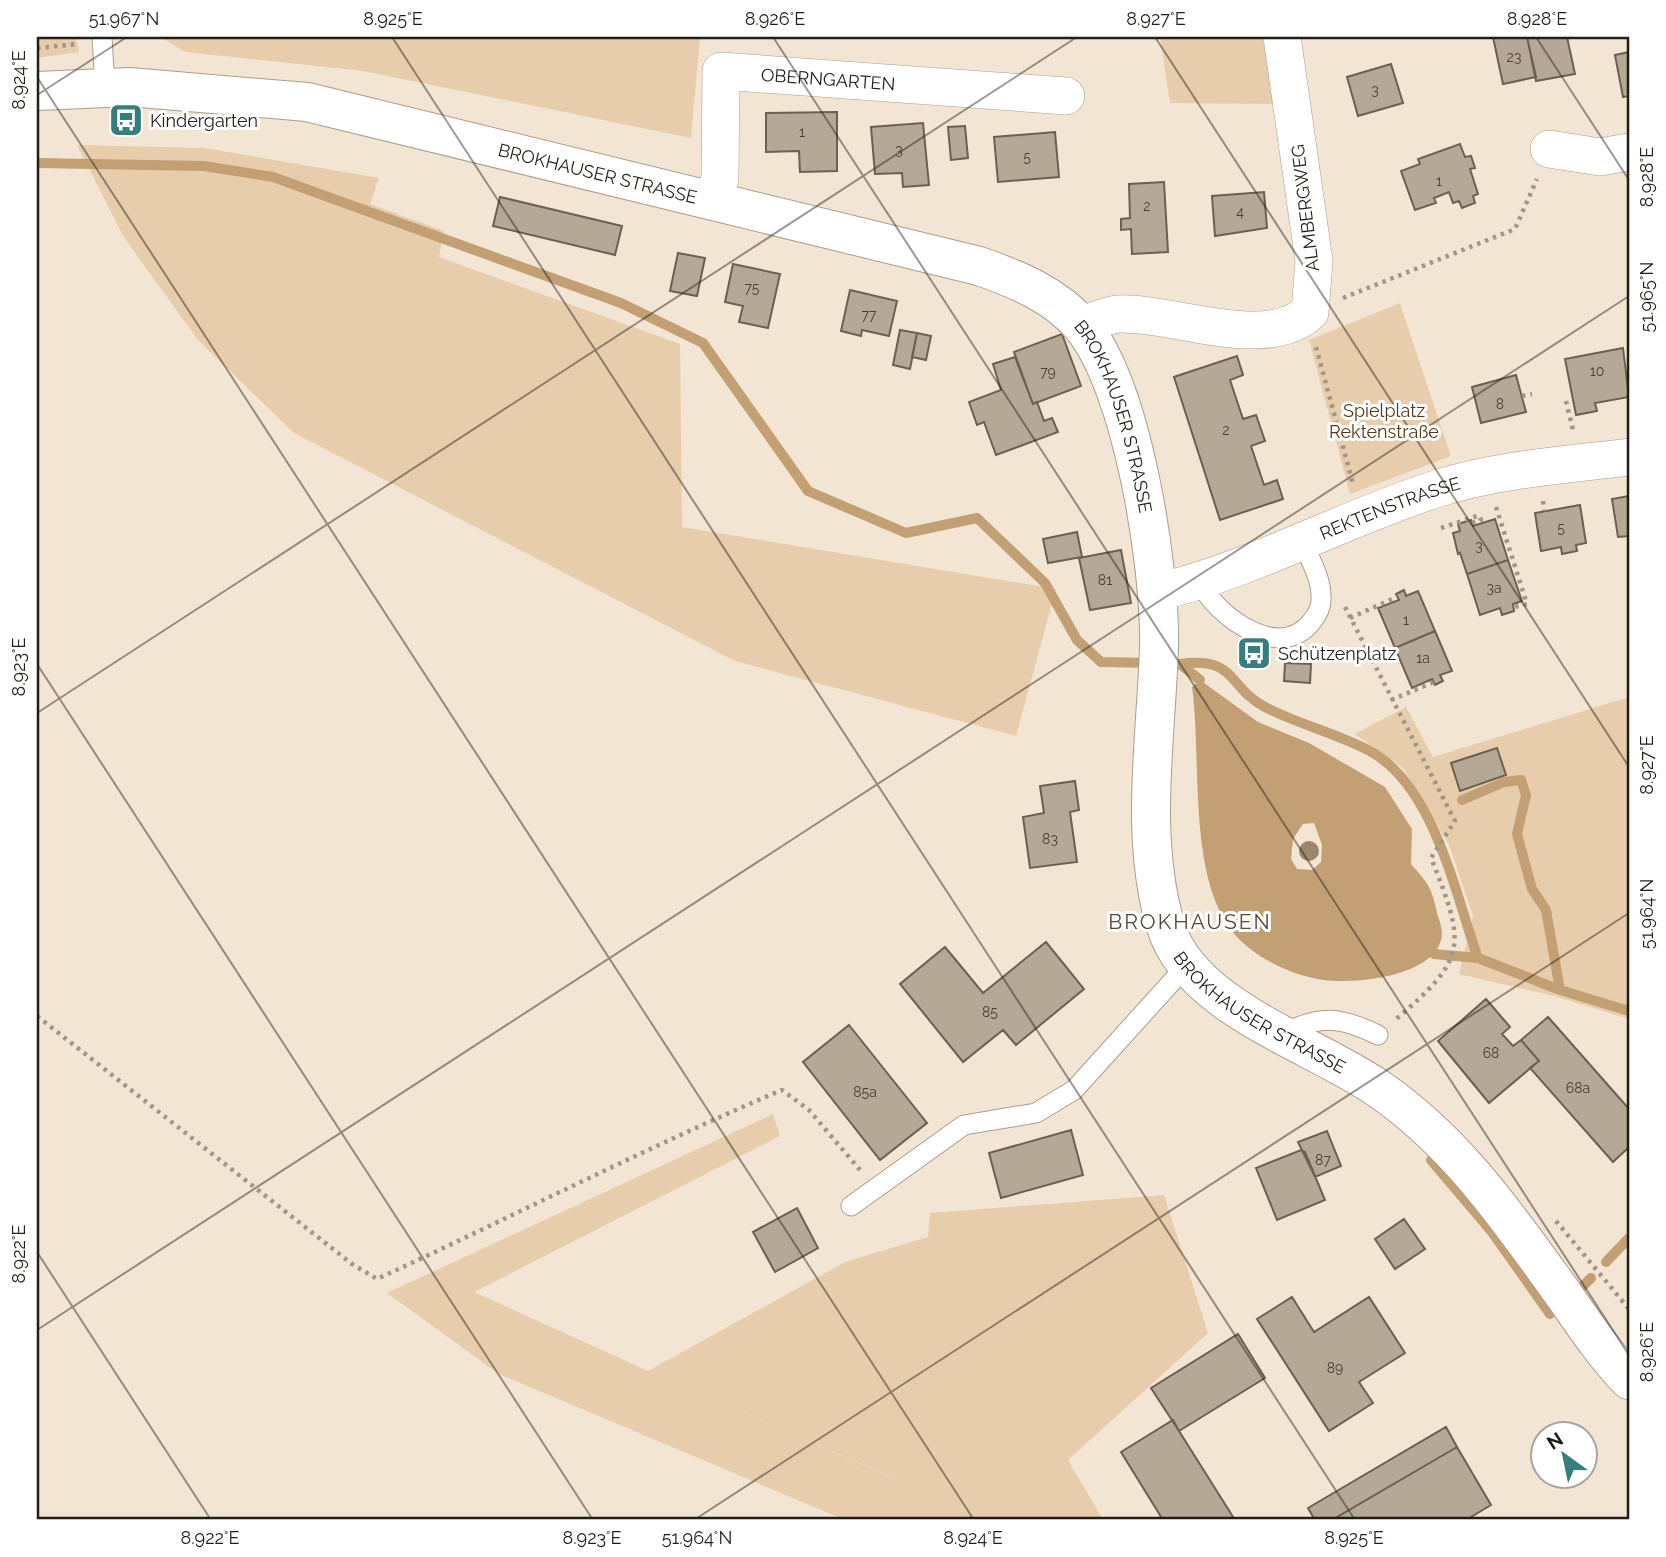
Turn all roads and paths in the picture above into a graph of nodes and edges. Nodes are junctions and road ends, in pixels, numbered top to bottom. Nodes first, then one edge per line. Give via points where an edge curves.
1 (1282, 37) edge
2 (103, 43) edge
3 (37, 48) edge
4 (106, 88) junction
5 (37, 91) edge
6 (1066, 96) dead end
7 (1549, 149) joint
8 (1629, 152) edge
9 (712, 200) junction
10 (1310, 312) junction
11 (1081, 326) junction
12 (1532, 394) dead end
13 (1522, 396) dead end
14 (1566, 401) dead end
15 (1573, 435) dead end
16 (1629, 457) edge
17 (1355, 492) dead end
18 (1493, 499) dead end
19 (1497, 509) junction
20 (1479, 515) junction
21 (1472, 523) dead end
22 (1441, 528) dead end
23 (1302, 540) junction
24 (1200, 582) junction
25 (1158, 592) junction
26 (1397, 597) dead end
27 (1342, 601) dead end
28 (1514, 607) dead end
29 (1350, 618) junction
30 (1434, 682) dead end
31 (1391, 700) junction
32 (1187, 965) junction
33 (1440, 980) dead end
34 (37, 1016) edge
35 (1282, 1034) junction
36 (1378, 1035) dead end
37 (875, 1188) junction
38 (851, 1206) dead end
39 (1627, 1372) edge

1 - 10 street, ALMBERGWEG via 1314,261
2 - 3 path
2 - 4 lane
4 - 5 street, BROKHAUSER STRASSE
4 - 9 street, BROKHAUSER STRASSE via 307,102
6 - 9 street, OBERNGARTEN via 721,71 720,179
7 - 8 street via 1600,157
7 - 10 path via 1514,229
9 - 11 street, BROKHAUSER STRASSE via 979,266 1049,297
10 - 11 street via 1272,329 1115,314
10 - 17 path
11 - 25 street, BROKHAUSER STRASSE via 1114,386 1133,446
12 - 13 path
14 - 15 path
16 - 23 street, REKTENSTRASSE via 1472,479
18 - 19 path
19 - 20 path
19 - 28 path via 1527,604
20 - 21 path via 1481,520
20 - 22 path
23 - 24 street, REKTENSTRASSE
23 - 24 lane via 1321,598 1316,617 1294,636 1264,635 1231,619 1217,609
24 - 25 street, REKTENSTRASSE
25 - 32 street, BROKHAUSER STRASSE via 1150,839 1167,930
26 - 29 path
27 - 29 path
29 - 31 path
30 - 31 path
31 - 33 path via 1455,821 1431,858 1457,934 1455,950
32 - 35 street, BROKHAUSER STRASSE via 1223,998
32 - 37 lane via 1074,1090 1036,1113 964,1125
34 - 37 path via 341,1256 377,1279 782,1090 809,1110
35 - 36 lane via 1312,1019 1354,1023
35 - 39 street, BROKHAUSER STRASSE via 1379,1089 1444,1141 1499,1204
37 - 38 lane

